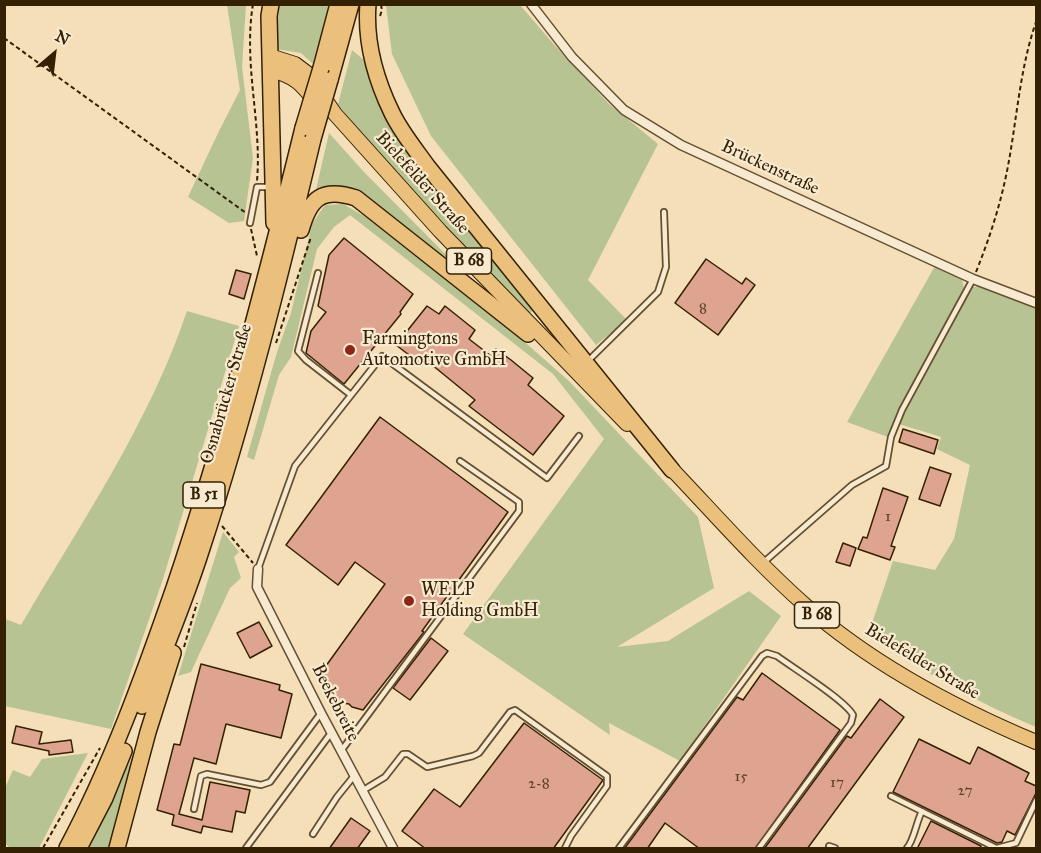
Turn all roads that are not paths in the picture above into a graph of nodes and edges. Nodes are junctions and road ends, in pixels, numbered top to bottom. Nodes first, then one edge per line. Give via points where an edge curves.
1 (271, 4) edge
2 (338, 4) edge
3 (351, 4) edge
4 (368, 4) edge
5 (531, 4) edge
6 (270, 63) junction
7 (326, 74) junction
8 (308, 134) junction
9 (273, 188) junction
10 (664, 212) dead end
11 (250, 223) road end
12 (274, 247) junction
13 (283, 265) junction
14 (318, 273) dead end
15 (973, 279) junction
16 (1036, 303) edge
17 (528, 334) junction
18 (585, 364) junction
19 (351, 395) junction
20 (579, 436) dead end
21 (460, 461) dead end
22 (672, 470) junction
23 (202, 549) junction
24 (761, 564) junction
25 (258, 569) joint
26 (321, 713) junction
27 (331, 733) junction
28 (1036, 742) edge
29 (341, 751) junction
30 (354, 776) junction
31 (362, 791) junction
32 (891, 796) dead end
33 (1036, 801) edge
34 (194, 809) dead end
35 (922, 811) junction
36 (313, 834) dead end
37 (829, 846) dead end
38 (67, 849) edge
39 (79, 849) edge
40 (117, 849) edge
41 (246, 849) edge
42 (393, 849) edge
43 (566, 849) edge
44 (619, 849) edge
45 (759, 849) edge
46 (835, 849) edge
47 (907, 849) edge
48 (996, 849) edge

1 - 6 highway
2 - 7 highway, Osnabrücker Straße / B 51
3 - 7 highway, Osnabrücker Straße / B 51
4 - 18 highway, B 68 via 373,61 392,114 428,167
5 - 15 street, Brückenstraße via 572,57 624,110 681,145
6 - 9 highway
6 - 17 main road, Bielefelder Straße / B 68 via 301,82 331,122
6 - 22 main road, Bielefelder Straße / B 68 via 295,64 307,73 335,114 440,231
7 - 8 highway, Osnabrücker Straße / B 51, bridge
8 - 12 highway, Osnabrücker Straße / B 51
8 - 13 highway, Osnabrücker Straße / B 51
9 - 11 lane via 256,187
9 - 12 highway
10 - 18 lane via 666,267 658,292
12 - 38 highway, Osnabrücker Straße / B 51 via 206,486 159,631 123,728
13 - 17 highway, B 68 via 297,244 313,202 326,194 342,194 356,198
13 - 23 highway, Osnabrücker Straße / B 51
14 - 19 lane via 298,351
15 - 16 street, Brückenstraße
15 - 24 lane via 902,410 891,437 886,466 852,485
17 - 22 main road, Bielefelder Straße / B 68
18 - 22 highway, B 68
19 - 20 lane via 382,356 547,478
19 - 25 lane via 296,466
21 - 29 lane via 519,502 519,512
22 - 24 main road, Bielefelder Straße / B 68
23 - 39 highway, Osnabrücker Straße / B 51 via 105,798
23 - 40 highway
24 - 28 main road, Bielefelder Straße / B 68 via 857,646 920,685
25 - 26 street, Beekebreite via 257,587
26 - 27 street, Beekebreite
26 - 34 lane via 270,782 261,785 201,776
27 - 29 street, Beekebreite
27 - 41 lane
29 - 30 street, Beekebreite
30 - 31 street, Beekebreite
30 - 36 lane
31 - 42 street, Beekebreite
31 - 43 lane via 385,777 403,754 427,767 479,753 514,710 607,776 607,786
32 - 35 lane
33 - 48 lane via 1016,843
35 - 47 lane
35 - 48 lane
37 - 46 lane
44 - 45 lane via 767,653 836,698 853,716

